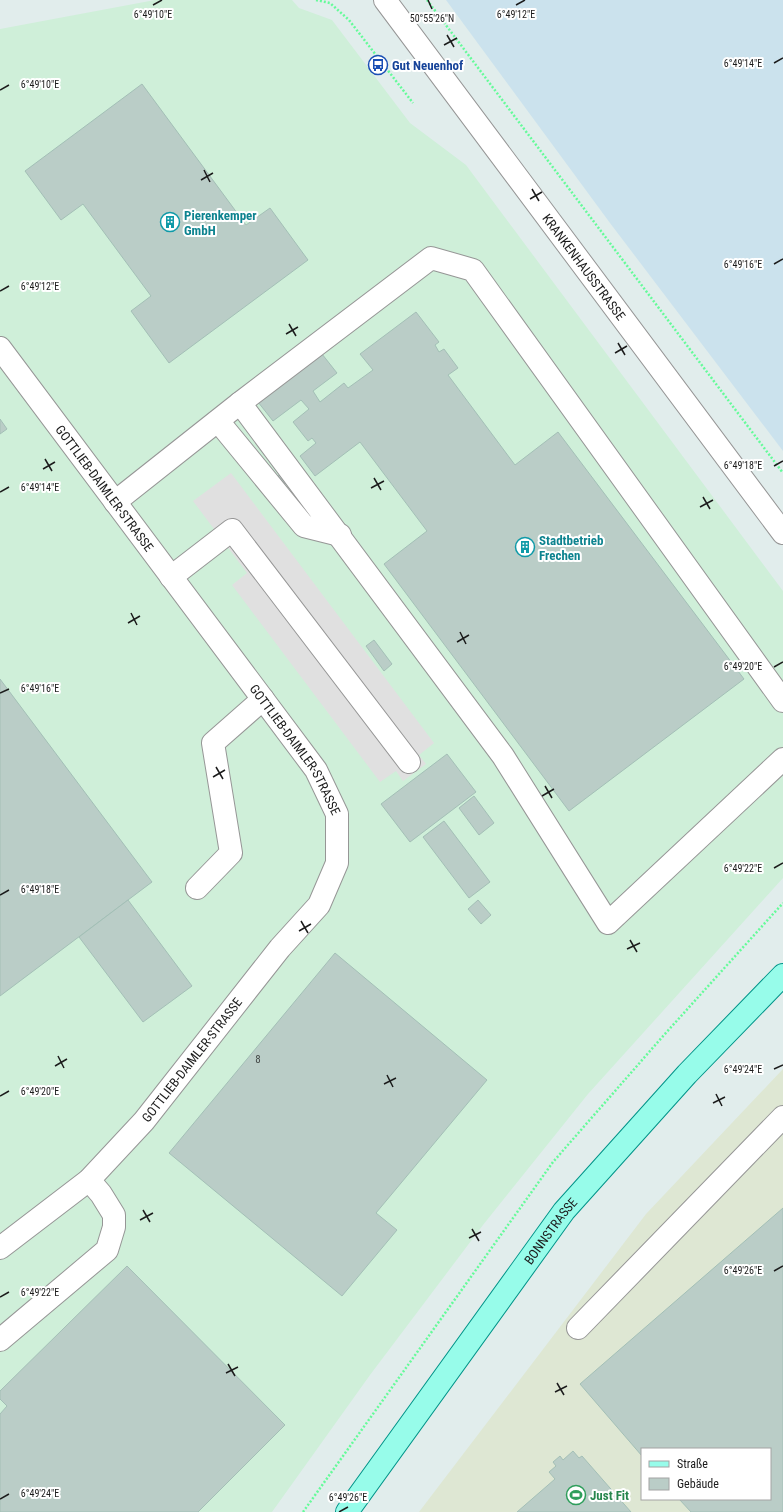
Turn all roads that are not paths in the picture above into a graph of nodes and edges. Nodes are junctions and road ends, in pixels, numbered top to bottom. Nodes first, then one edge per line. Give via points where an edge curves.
1 (385, 0) edge
2 (0, 348) edge
3 (240, 403) junction
4 (218, 421) junction
5 (115, 502) junction
6 (783, 533) edge
7 (340, 535) junction
8 (171, 577) junction
9 (263, 699) junction
10 (783, 701) edge
11 (783, 759) edge
12 (409, 762) dead end
13 (197, 888) dead end
14 (783, 975) edge
15 (783, 1117) edge
16 (89, 1180) junction
17 (0, 1248) edge
18 (578, 1328) dead end
19 (0, 1340) edge
20 (347, 1512) edge

1 - 6 street, KRANKENHAUSSTRASSE
2 - 5 street, GOTTLIEB-DAIMLER-STRASSE
3 - 4 street
3 - 7 street
3 - 10 street via 430,258 474,270
4 - 5 street
4 - 7 street via 304,526
5 - 8 street, GOTTLIEB-DAIMLER-STRASSE
7 - 11 street via 503,756 608,923
8 - 9 street, GOTTLIEB-DAIMLER-STRASSE
8 - 12 street via 232,530
9 - 13 street via 213,743 232,853
9 - 16 street, GOTTLIEB-DAIMLER-STRASSE via 316,770 337,814 337,863 319,904 280,948 144,1121
14 - 20 main road, BONNSTRASSE via 688,1074 564,1211
15 - 18 street
16 - 17 street, GOTTLIEB-DAIMLER-STRASSE
16 - 19 street via 114,1215 114,1227 107,1250

